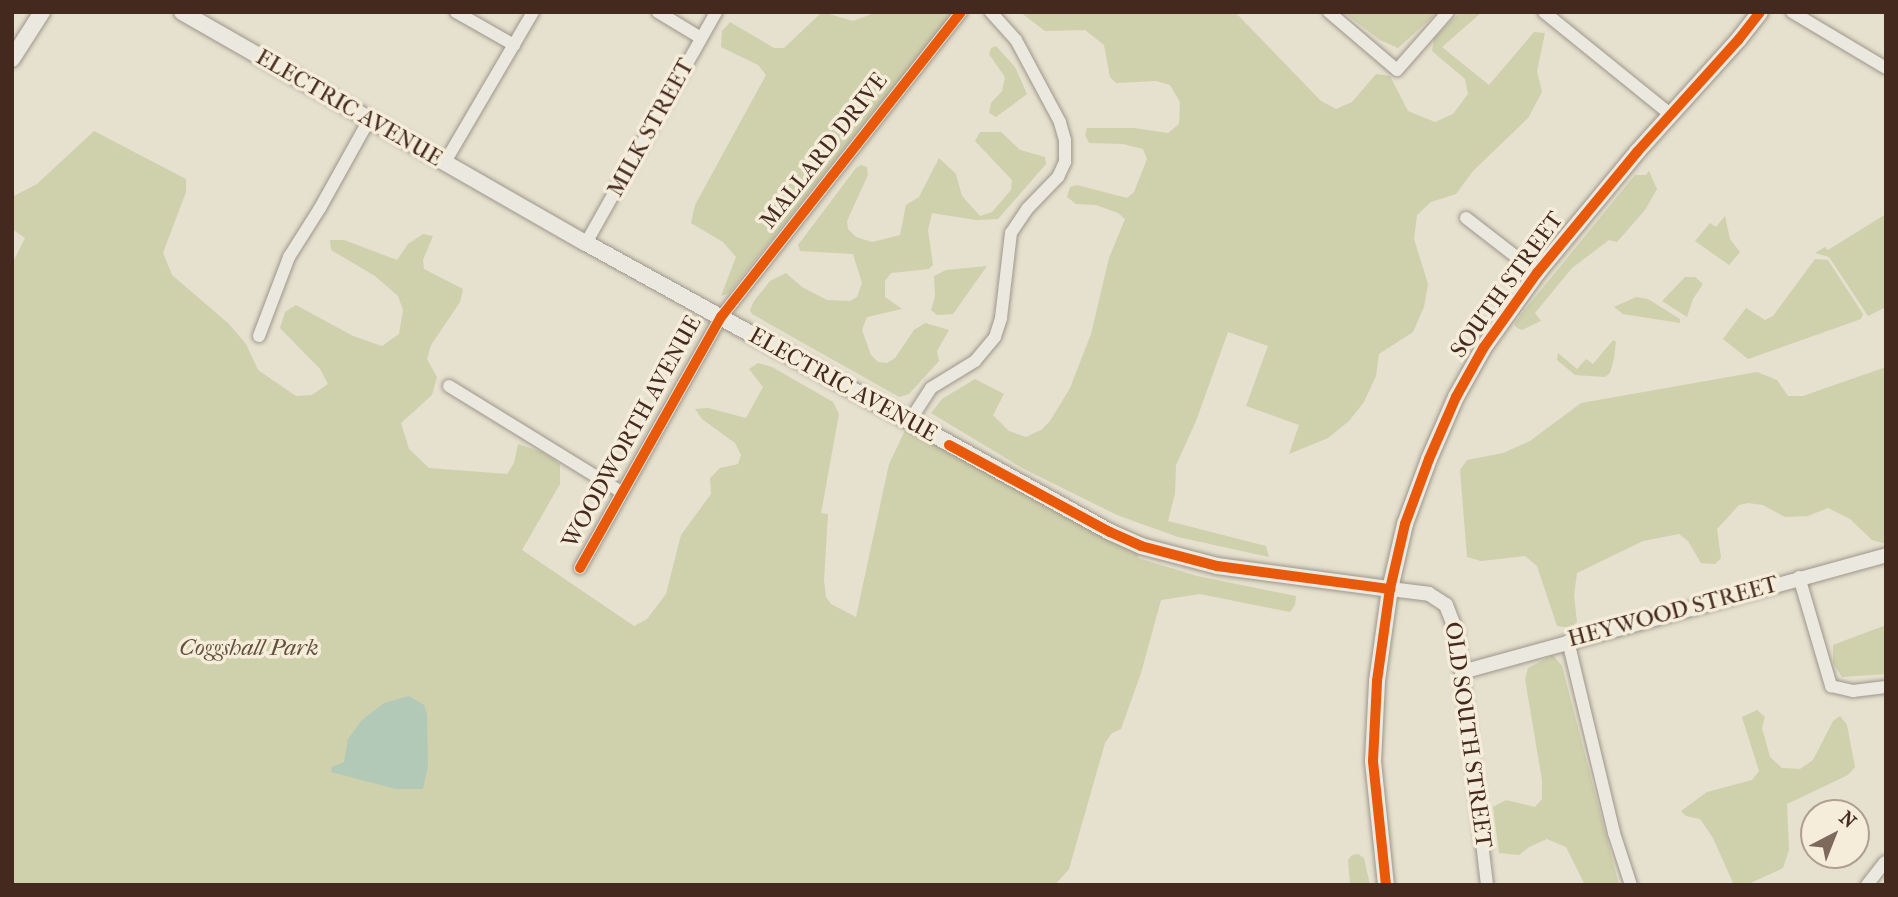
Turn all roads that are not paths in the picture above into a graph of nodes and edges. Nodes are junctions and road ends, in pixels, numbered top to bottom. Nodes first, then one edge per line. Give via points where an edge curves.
1 (42, 12) edge
2 (182, 12) edge
3 (456, 12) edge
4 (533, 12) edge
5 (658, 12) edge
6 (716, 12) edge
7 (961, 12) edge
8 (991, 12) edge
9 (1329, 12) edge
10 (1448, 12) edge
11 (1544, 12) edge
12 (1760, 12) edge
13 (1792, 12) edge
14 (701, 38) junction
15 (514, 44) junction
16 (12, 59) edge
17 (1886, 68) edge
18 (1671, 115) junction
19 (369, 120) junction
20 (445, 162) junction
21 (1466, 218) dead end
22 (586, 243) junction
23 (1537, 273) junction
24 (721, 317) junction
25 (259, 336) dead end
26 (449, 386) dead end
27 (909, 422) junction
28 (621, 492) junction
29 (1886, 555) edge
30 (580, 568) dead end
31 (1799, 577) junction
32 (1390, 589) junction
33 (1568, 641) junction
34 (1462, 672) junction
35 (1886, 687) edge
36 (1885, 862) edge
37 (1386, 885) edge
38 (1487, 885) edge
39 (1631, 885) edge
40 (1867, 885) edge

1 - 16 main road
2 - 19 main road, ELECTRIC AVENUE
3 - 15 street
4 - 15 street
5 - 14 street
6 - 14 street, MILK STREET
7 - 24 street, MALLARD DRIVE
8 - 27 street via 1016,40 1060,122 1065,162 1058,177 1011,233 995,337 975,361 931,388
9 - 10 street via 1397,70
11 - 18 street
12 - 18 main road, SOUTH STREET
13 - 17 street
14 - 22 street, MILK STREET
15 - 20 street
18 - 23 main road, SOUTH STREET
19 - 20 main road, ELECTRIC AVENUE
19 - 25 street via 289,257
20 - 22 main road, ELECTRIC AVENUE
21 - 23 street
22 - 24 main road, ELECTRIC AVENUE
23 - 32 main road, SOUTH STREET via 1456,397 1405,524
24 - 27 main road, ELECTRIC AVENUE
24 - 28 street, WOODWORTH AVENUE
26 - 28 street
27 - 32 main road, ELECTRIC AVENUE via 1141,546 1217,566
28 - 30 street, WOODWORTH AVENUE
29 - 31 street, HEYWOOD STREET
31 - 33 street, HEYWOOD STREET
31 - 35 street via 1831,686 1853,691
32 - 34 street, OLD SOUTH STREET via 1429,594 1446,606 1455,628
32 - 37 main road, SOUTH STREET via 1377,681 1373,761
33 - 34 street, HEYWOOD STREET
33 - 39 street
34 - 38 street, OLD SOUTH STREET
36 - 40 street

